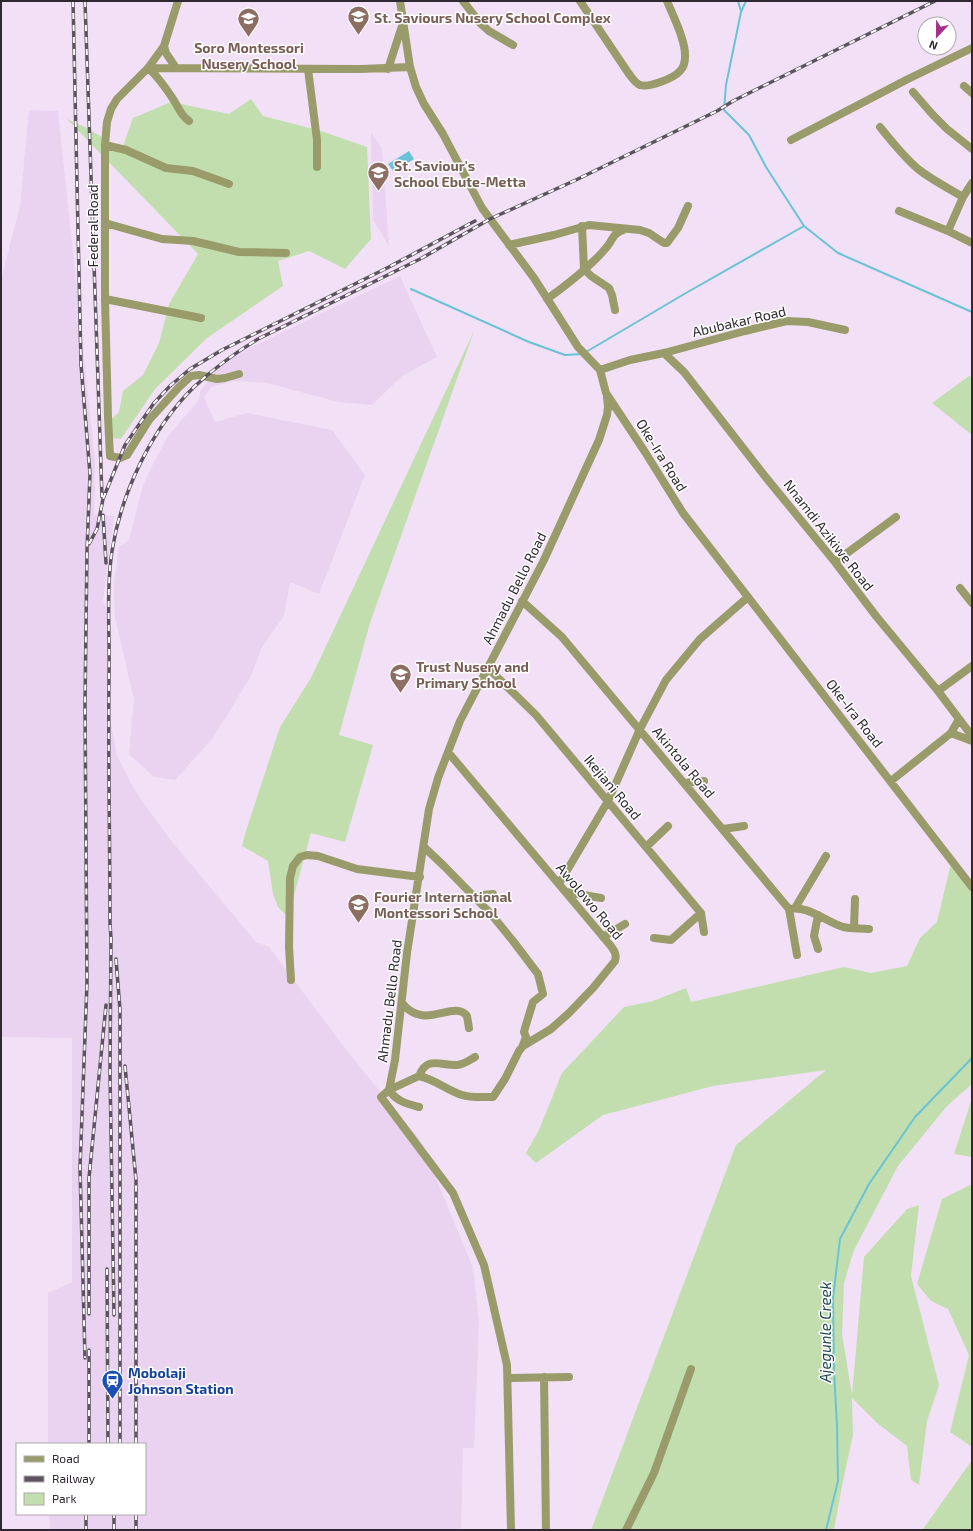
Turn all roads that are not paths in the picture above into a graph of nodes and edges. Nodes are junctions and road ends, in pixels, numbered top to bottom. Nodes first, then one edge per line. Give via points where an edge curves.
1 (178, 1) edge
2 (400, 1) edge
3 (463, 1) edge
4 (580, 1) edge
5 (667, 1) edge
6 (403, 23) junction
7 (164, 46) junction
8 (514, 46) dead end
9 (972, 48) edge
10 (410, 67) junction
11 (148, 68) junction
12 (176, 68) junction
13 (308, 69) junction
14 (388, 69) junction
15 (964, 86) dead end
16 (913, 92) dead end
17 (972, 93) edge
18 (189, 121) dead end
19 (880, 127) dead end
20 (791, 140) dead end
21 (105, 145) junction
22 (972, 149) edge
23 (317, 167) dead end
24 (972, 182) edge
25 (229, 184) dead end
26 (963, 197) junction
27 (688, 206) dead end
28 (899, 212) dead end
29 (105, 222) junction
30 (582, 226) junction
31 (625, 229) junction
32 (948, 232) junction
33 (972, 243) edge
34 (508, 245) junction
35 (286, 253) dead end
36 (584, 269) junction
37 (105, 299) junction
38 (547, 299) junction
39 (615, 310) dead end
40 (201, 318) dead end
41 (845, 330) dead end
42 (664, 353) junction
43 (600, 370) junction
44 (239, 374) dead end
45 (606, 392) junction
46 (896, 517) dead end
47 (835, 562) junction
48 (960, 588) dead end
49 (748, 597) junction
50 (522, 602) junction
51 (972, 603) edge
52 (972, 666) edge
53 (488, 668) junction
54 (938, 691) junction
55 (959, 719) junction
56 (640, 729) junction
57 (951, 734) junction
58 (972, 736) edge
59 (972, 741) edge
60 (448, 752) junction
61 (704, 781) dead end
62 (891, 781) junction
63 (685, 783) junction
64 (608, 801) junction
65 (668, 826) dead end
66 (744, 826) dead end
67 (723, 829) junction
68 (424, 847) junction
69 (646, 847) junction
70 (826, 856) dead end
71 (420, 877) junction
72 (559, 884) junction
73 (972, 887) edge
74 (566, 892) junction
75 (493, 894) dead end
76 (474, 896) junction
77 (601, 898) dead end
78 (855, 899) dead end
79 (792, 908) junction
80 (702, 913) junction
81 (818, 915) junction
82 (625, 924) dead end
83 (854, 928) junction
84 (869, 929) dead end
85 (704, 932) dead end
86 (604, 937) junction
87 (654, 938) dead end
88 (818, 948) dead end
89 (797, 956) dead end
90 (291, 980) dead end
91 (402, 1003) junction
92 (469, 1028) dead end
93 (523, 1046) junction
94 (475, 1057) dead end
95 (419, 1076) junction
96 (389, 1090) junction
97 (419, 1107) dead end
98 (691, 1369) dead end
99 (569, 1377) dead end
100 (508, 1378) junction
101 (544, 1378) junction
102 (511, 1530) edge
103 (546, 1530) edge
104 (626, 1530) edge

1 - 7 street, Federal Road
2 - 6 street, Oke-Ira Road
3 - 8 street via 489,31
4 - 5 street via 629,74 638,85 645,86 669,78 684,66 686,55
6 - 10 street, Oke-Ira Road
6 - 14 street
7 - 11 street, Federal Road
7 - 12 street
9 - 20 street
10 - 14 street
10 - 34 street, Oke-Ira Road via 424,104 482,208
11 - 12 street
11 - 18 street
11 - 21 street, Federal Road via 117,98 107,122
12 - 13 street
13 - 14 street
13 - 23 street via 317,140
15 - 17 street
16 - 22 street via 942,125
19 - 26 street via 917,168
21 - 25 street via 126,150 166,168 193,171
21 - 29 street, Federal Road
24 - 26 street
26 - 32 street
27 - 31 street via 678,228 667,243 640,230
28 - 32 street
29 - 35 street via 162,239 193,241 239,252
29 - 37 street, Federal Road
30 - 31 street via 602,225
30 - 34 street
30 - 36 street
31 - 36 street via 615,233 607,248
32 - 33 street
34 - 38 street, Oke-Ira Road
36 - 38 street via 574,280
36 - 39 street via 609,288
37 - 40 street
37 - 44 street, Federal Road via 110,456 120,458 126,455 149,420 191,376 217,379
38 - 43 street, Oke-Ira Road via 578,347
41 - 42 street, Abubakar Road via 808,322 787,321
42 - 43 street
42 - 47 street, Nnamdi Azikiwe Road via 684,372
43 - 45 street, Oke-Ira Road
45 - 49 street, Oke-Ira Road via 683,513
45 - 50 street, Ahmadu Bello Road via 608,412 599,440
46 - 47 street
47 - 54 street, Nnamdi Azikiwe Road
48 - 51 street
49 - 56 street via 700,639 683,659 666,680
49 - 62 street, Oke-Ira Road
50 - 53 street, Ahmadu Bello Road
50 - 56 street, Akintola Road via 562,637
52 - 54 street
53 - 60 street, Ahmadu Bello Road via 460,721
53 - 64 street, Ikejiani Road via 536,716
54 - 55 street, Nnamdi Azikiwe Road
55 - 57 street
55 - 58 street, Nnamdi Azikiwe Road
56 - 63 street, Akintola Road
56 - 64 street
57 - 59 street
57 - 62 street
60 - 68 street, Ahmadu Bello Road via 429,808
60 - 72 street, Awolowo Road
61 - 63 street
62 - 73 street, Oke-Ira Road
63 - 67 street, Akintola Road
64 - 69 street, Ikejiani Road
64 - 72 street
65 - 69 street
66 - 67 street
67 - 79 street, Akintola Road
68 - 71 street, Ahmadu Bello Road
68 - 76 street
69 - 80 street, Ikejiani Road
70 - 79 street
71 - 90 street via 357,869 318,856 300,857 293,866 290,878
71 - 91 street, Ahmadu Bello Road via 407,953
72 - 74 street, Awolowo Road
74 - 77 street
74 - 86 street, Awolowo Road
75 - 76 street
76 - 93 street via 514,941 538,974 543,994 533,1002 524,1032 526,1037
78 - 83 street
79 - 81 street
79 - 89 street
80 - 85 street
80 - 87 street via 671,940
81 - 83 street via 844,927
81 - 88 street via 814,936
82 - 86 street
83 - 84 street
86 - 93 street, Awolowo Road via 616,954 615,961 569,1013 551,1029
91 - 92 street via 407,1009 421,1016 460,1011 467,1016
91 - 96 street, Ahmadu Bello Road
93 - 95 street, Awolowo Road via 493,1097 463,1096
94 - 95 street via 457,1066 430,1063 422,1069
95 - 96 street
96 - 97 street via 399,1100
96 - 100 street via 381,1098 448,1186 484,1265 505,1352
98 - 104 street via 654,1473
99 - 101 street
100 - 101 street
100 - 102 street
101 - 103 street

